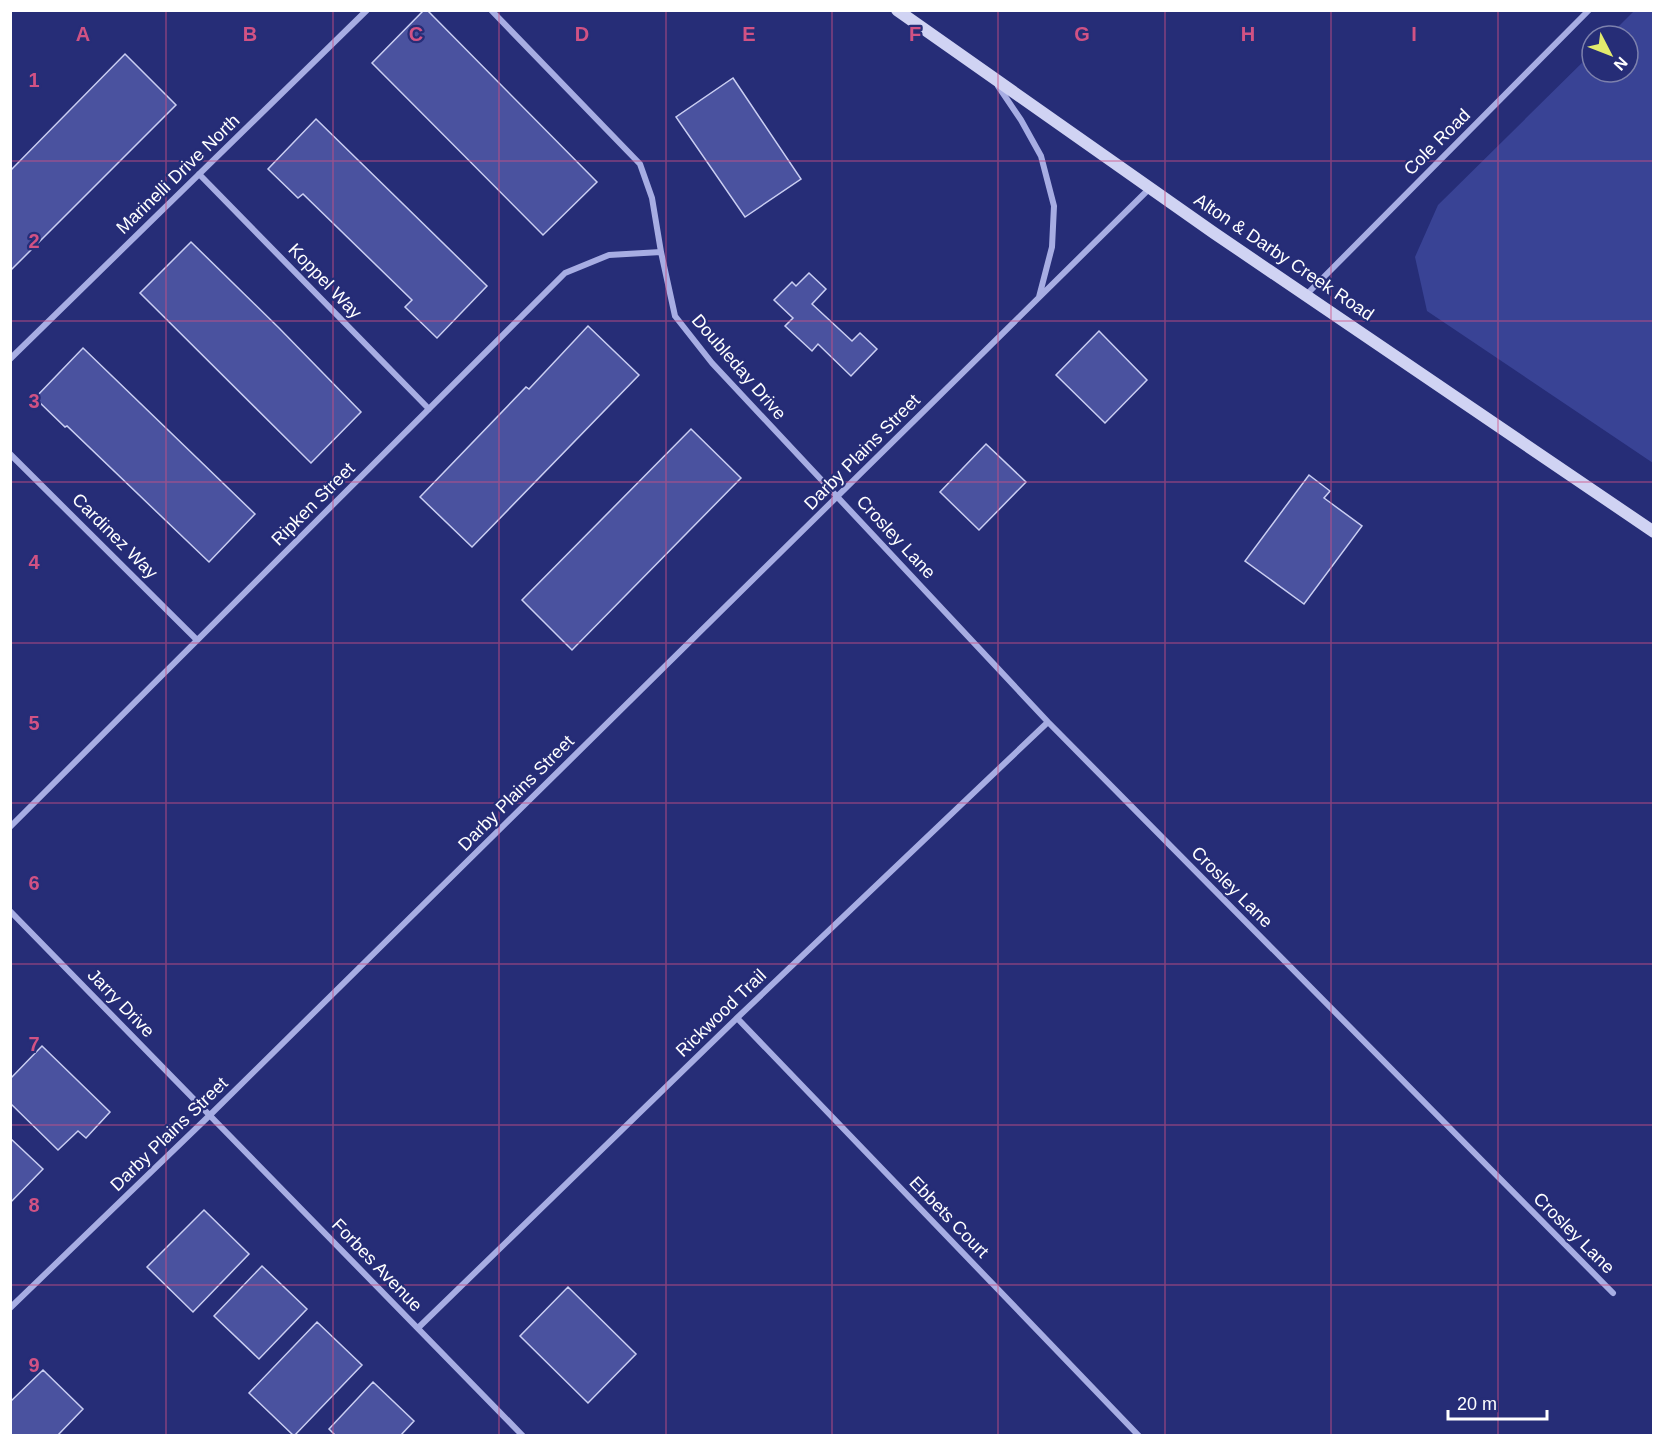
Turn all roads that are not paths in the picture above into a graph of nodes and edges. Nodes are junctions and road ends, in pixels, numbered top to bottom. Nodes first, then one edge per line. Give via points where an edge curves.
1 (368, 10) edge
2 (491, 10) edge
3 (897, 10) edge
4 (1589, 10) edge
5 (991, 76) junction
6 (199, 174) junction
7 (1151, 188) junction
8 (661, 252) junction
9 (1307, 294) junction
10 (1039, 297) junction
11 (10, 359) edge
12 (429, 409) junction
13 (10, 454) edge
14 (838, 497) junction
15 (1653, 532) edge
16 (197, 640) junction
17 (1048, 722) junction
18 (10, 827) edge
19 (10, 911) edge
20 (737, 1018) junction
21 (210, 1116) junction
22 (1612, 1293) dead end
23 (10, 1308) edge
24 (418, 1328) junction
25 (524, 1436) edge
26 (1139, 1436) edge

1 - 6 street, Marinelli Drive North
2 - 8 street, Doubleday Drive via 640,164 652,198
3 - 5 main road, Alton & Darby Creek Road
4 - 9 street, Cole Road
5 - 7 main road, Alton & Darby Creek Road
5 - 10 street via 1041,156 1054,206 1052,247
6 - 11 street, Marinelli Drive North
6 - 12 street, Koppel Way
7 - 9 main road, Alton & Darby Creek Road
7 - 10 street, Darby Plains Street
8 - 12 street, Ripken Street via 609,255 565,273
8 - 14 street, Doubleday Drive via 675,316 712,363
9 - 15 main road, Alton & Darby Creek Road
10 - 14 street, Darby Plains Street
12 - 16 street, Ripken Street
13 - 16 street, Cardinez Way
14 - 17 street, Crosley Lane
14 - 21 street, Darby Plains Street
16 - 18 street, Ripken Street
17 - 20 street, Rickwood Trail
17 - 22 street, Crosley Lane
19 - 21 street, Jarry Drive
20 - 24 street, Rickwood Trail
20 - 26 street, Ebbets Court
21 - 23 street, Darby Plains Street
21 - 24 street, Forbes Avenue
24 - 25 street, Forbes Avenue

